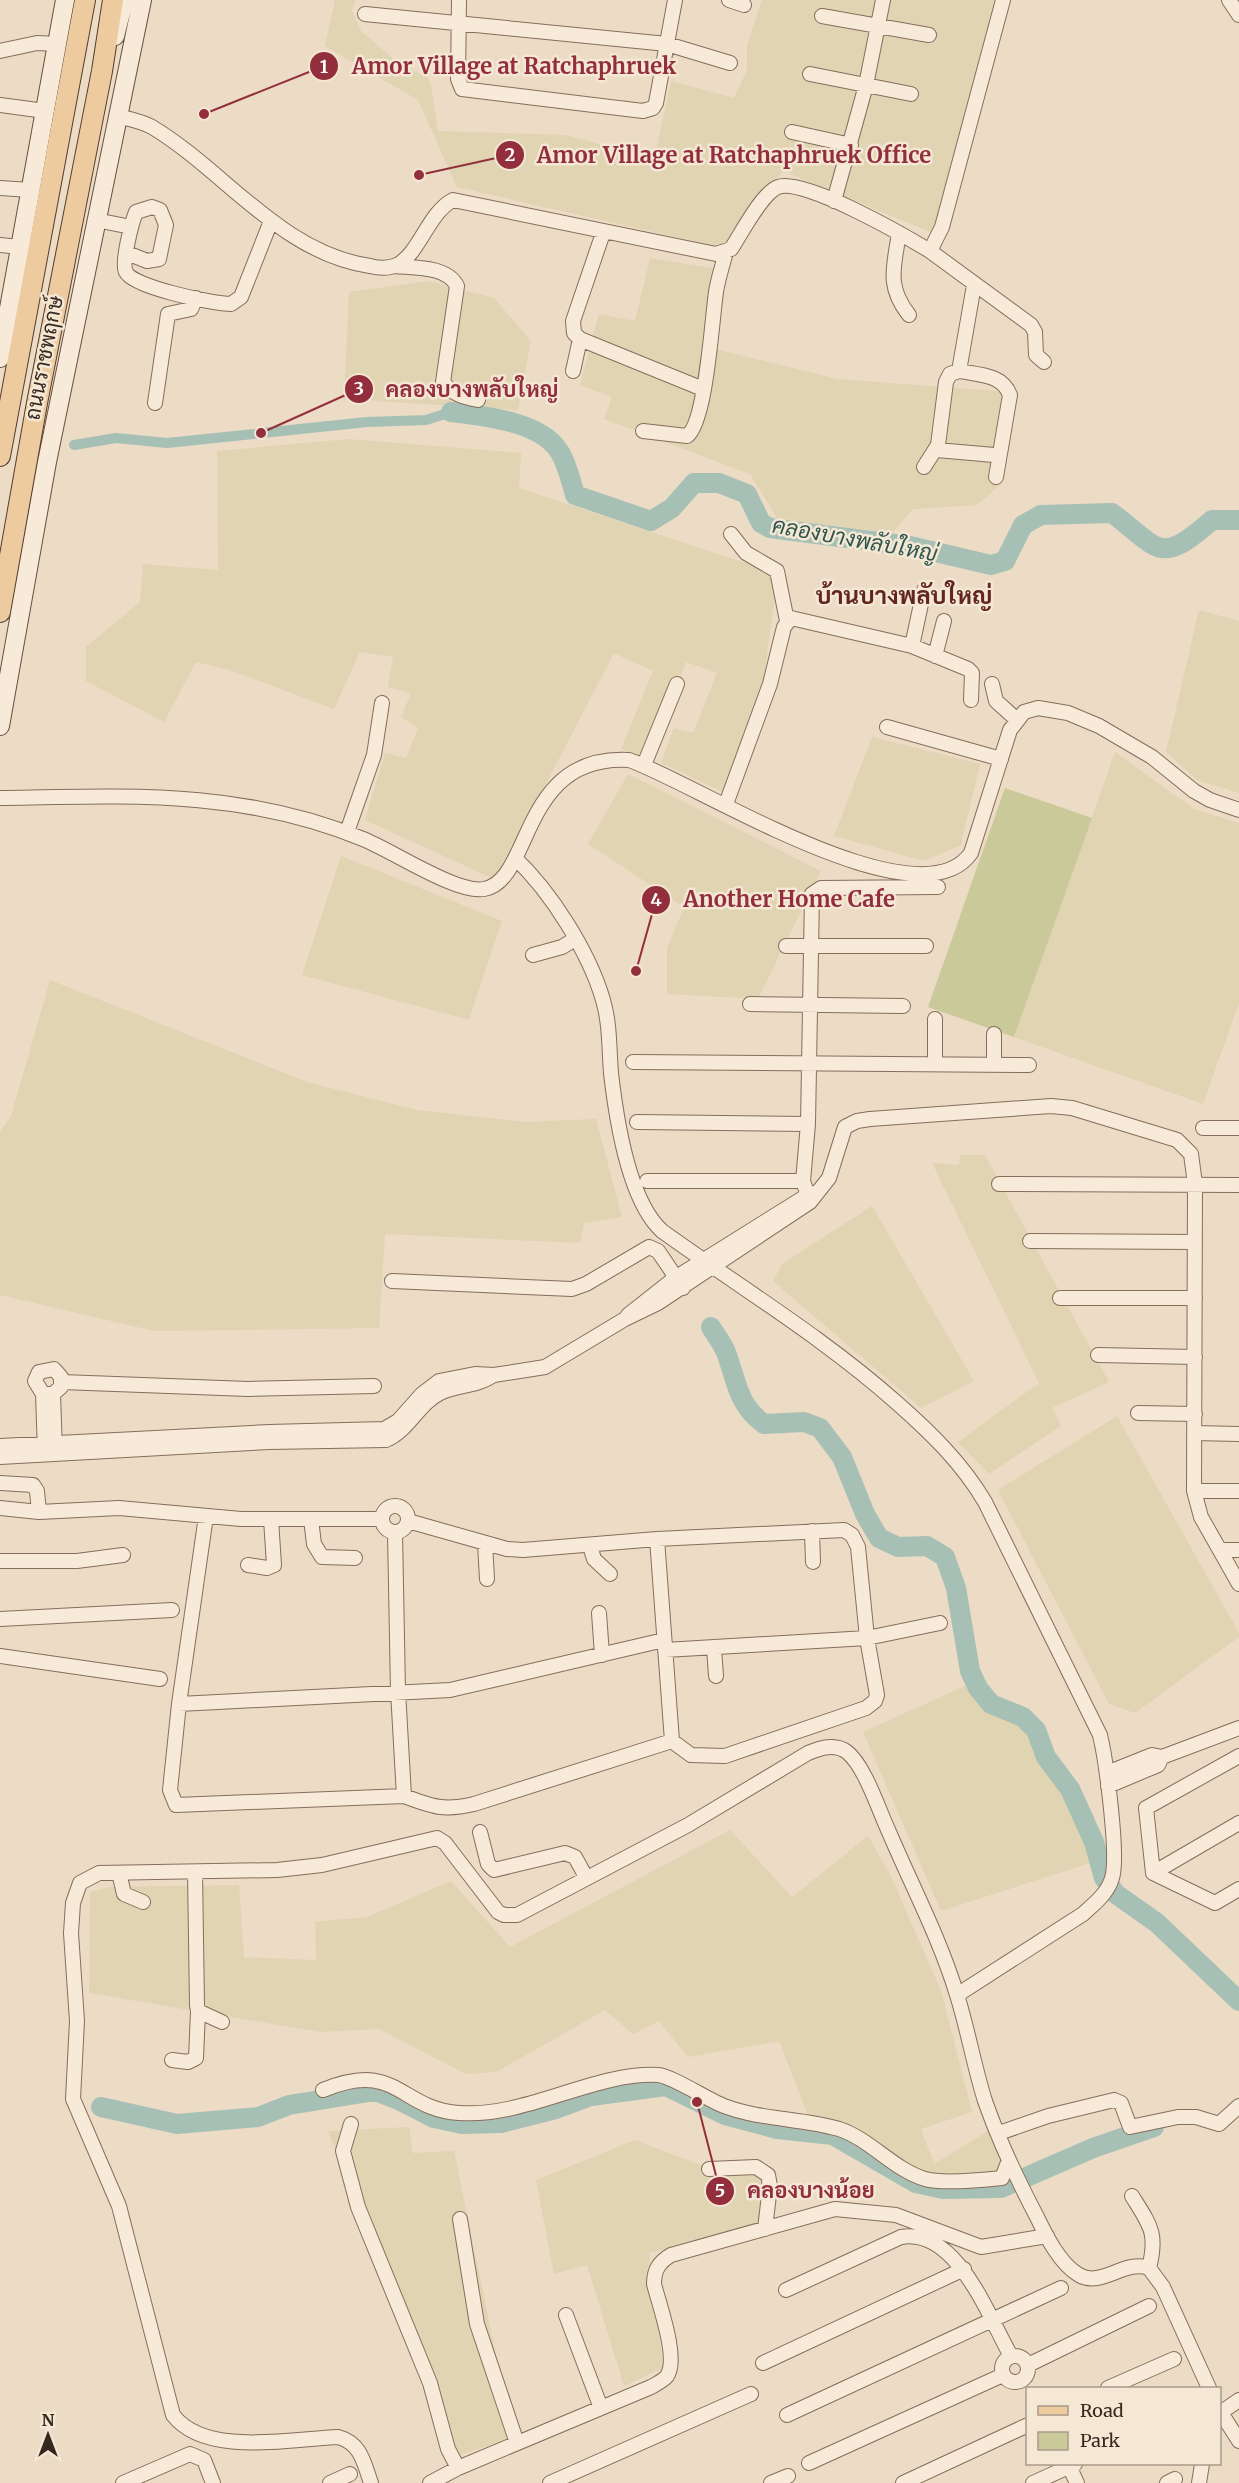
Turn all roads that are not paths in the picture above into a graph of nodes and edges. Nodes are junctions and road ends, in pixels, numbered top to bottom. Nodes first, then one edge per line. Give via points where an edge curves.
1 (65, 0) edge
2 (85, 0) edge
3 (113, 0) edge
4 (124, 0) edge
5 (142, 0) edge
6 (459, 0) edge
7 (675, 0) edge
8 (729, 0) edge
9 (883, 0) edge
10 (1003, 0) edge
11 (1229, 0) edge
12 (744, 5) dead end
13 (365, 14) dead end
14 (822, 15) dead end
15 (1239, 15) edge
16 (458, 24) junction
17 (879, 26) junction
18 (929, 35) dead end
19 (57, 44) junction
20 (667, 44) junction
21 (0, 51) edge
22 (730, 63) dead end
23 (102, 71) junction
24 (810, 74) dead end
25 (866, 85) junction
26 (910, 94) dead end
27 (0, 105) edge
28 (45, 111) junction
29 (117, 116) junction
30 (792, 132) dead end
31 (851, 145) junction
32 (0, 188) edge
33 (30, 190) junction
34 (838, 191) junction
35 (96, 220) junction
36 (271, 221) junction
37 (131, 227) junction
38 (603, 233) junction
39 (899, 233) junction
40 (0, 245) edge
41 (20, 247) junction
42 (726, 251) junction
43 (930, 251) junction
44 (127, 253) junction
45 (397, 265) junction
46 (974, 285) junction
47 (196, 298) junction
48 (909, 315) dead end
49 (580, 339) junction
50 (0, 358) edge
51 (1044, 362) dead end
52 (573, 371) dead end
53 (959, 371) junction
54 (703, 389) junction
55 (478, 400) dead end
56 (155, 403) dead end
57 (37, 404) junction
58 (644, 431) dead end
59 (937, 450) junction
60 (994, 455) dead end
61 (0, 456) edge
62 (924, 467) dead end
63 (996, 477) dead end
64 (38, 509) junction
65 (731, 534) dead end
66 (924, 590) dead end
67 (0, 612) edge
68 (787, 621) junction
69 (944, 621) dead end
70 (912, 646) junction
71 (936, 656) junction
72 (676, 684) dead end
73 (992, 684) dead end
74 (970, 700) dead end
75 (382, 703) dead end
76 (1016, 719) junction
77 (0, 726) edge
78 (887, 727) dead end
79 (1001, 759) junction
80 (644, 765) junction
81 (0, 798) edge
82 (726, 804) junction
83 (1239, 810) edge
84 (347, 832) junction
85 (515, 858) junction
86 (938, 887) dead end
87 (575, 939) junction
88 (926, 945) dead end
89 (786, 946) dead end
90 (810, 946) junction
91 (533, 955) dead end
92 (750, 1004) dead end
93 (810, 1005) junction
94 (903, 1006) dead end
95 (935, 1019) dead end
96 (994, 1034) dead end
97 (633, 1062) dead end
98 (809, 1064) junction
99 (935, 1064) junction
100 (994, 1065) junction
101 (1029, 1065) dead end
102 (637, 1122) dead end
103 (808, 1124) junction
104 (1203, 1128) dead end
105 (1239, 1128) edge
106 (647, 1181) dead end
107 (999, 1184) dead end
108 (1195, 1184) junction
109 (1239, 1185) edge
110 (809, 1192) junction
111 (1030, 1241) dead end
112 (1196, 1242) junction
113 (714, 1266) junction
114 (392, 1281) dead end
115 (679, 1283) junction
116 (1060, 1298) dead end
117 (1196, 1298) junction
118 (1098, 1355) dead end
119 (1196, 1357) junction
120 (62, 1382) junction
121 (374, 1386) dead end
122 (48, 1394) junction
123 (1138, 1413) dead end
124 (1195, 1414) junction
125 (1194, 1433) junction
126 (1239, 1434) edge
127 (0, 1446) edge
128 (50, 1448) junction
129 (0, 1457) edge
130 (0, 1483) edge
131 (1194, 1491) junction
132 (1239, 1491) edge
133 (0, 1508) edge
134 (39, 1512) junction
135 (206, 1516) junction
136 (271, 1519) junction
137 (311, 1519) junction
138 (382, 1519) junction
139 (408, 1521) junction
140 (812, 1531) junction
141 (395, 1532) junction
142 (657, 1539) junction
143 (485, 1543) junction
144 (590, 1546) junction
145 (1220, 1550) junction
146 (1239, 1550) edge
147 (123, 1555) dead end
148 (355, 1558) dead end
149 (0, 1561) edge
150 (813, 1562) dead end
151 (248, 1565) dead end
152 (610, 1575) dead end
153 (487, 1579) dead end
154 (1239, 1584) edge
155 (172, 1610) dead end
156 (599, 1613) dead end
157 (0, 1619) edge
158 (940, 1623) dead end
159 (867, 1638) junction
160 (665, 1645) junction
161 (714, 1648) junction
162 (602, 1655) junction
163 (0, 1656) edge
164 (716, 1676) dead end
165 (160, 1679) dead end
166 (398, 1691) junction
167 (179, 1704) junction
168 (1239, 1728) edge
169 (672, 1741) junction
170 (1239, 1756) edge
171 (1107, 1779) junction
172 (404, 1796) junction
173 (1239, 1823) edge
174 (480, 1832) dead end
175 (195, 1872) junction
176 (119, 1873) junction
177 (1153, 1873) junction
178 (586, 1877) junction
179 (1239, 1889) edge
180 (143, 1902) dead end
181 (957, 1995) junction
182 (198, 2011) junction
183 (222, 2022) dead end
184 (172, 2060) dead end
185 (323, 2090) dead end
186 (1239, 2106) edge
187 (351, 2124) dead end
188 (999, 2133) junction
189 (1010, 2163) junction
190 (709, 2169) dead end
191 (1131, 2196) dead end
192 (459, 2219) dead end
193 (765, 2229) junction
194 (1047, 2236) junction
195 (1149, 2268) junction
196 (964, 2270) junction
197 (1061, 2288) dead end
198 (786, 2290) dead end
199 (1149, 2306) dead end
200 (566, 2314) dead end
201 (990, 2319) junction
202 (1011, 2356) junction
203 (1174, 2359) dead end
204 (763, 2363) dead end
205 (1028, 2365) junction
206 (1003, 2375) junction
207 (1025, 2385) edge
208 (1110, 2387) edge
209 (1209, 2387) edge
210 (751, 2394) dead end
211 (1239, 2400) edge
212 (600, 2408) junction
213 (1221, 2411) edge
214 (1221, 2414) edge
215 (787, 2415) dead end
216 (1026, 2426) edge
217 (1239, 2441) edge
218 (518, 2443) junction
219 (809, 2463) dead end
220 (1069, 2465) edge
221 (1071, 2465) edge
222 (1202, 2465) edge
223 (458, 2468) junction
224 (350, 2474) dead end
225 (788, 2476) dead end
226 (123, 2483) edge
227 (213, 2483) edge
228 (330, 2483) edge
229 (371, 2483) edge
230 (430, 2483) edge
231 (550, 2483) edge
232 (771, 2483) edge
233 (903, 2483) edge
234 (1033, 2483) edge
235 (1077, 2483) edge
236 (1199, 2483) edge

1 - 19 main road, ถนนราชพฤกษ์
2 - 61 main road, ถนนราชพฤกษ์
3 - 23 main road, ถนนราชพฤกษ์
4 - 23 main road
5 - 29 main road, ถนนราชพฤกษ์
6 - 16 street
7 - 20 street
8 - 12 street
9 - 17 street
10 - 43 street via 942,227
11 - 15 street
13 - 16 street
14 - 17 street
16 - 20 street
16 - 20 street via 458,79 462,89 644,111 656,103
17 - 18 street
17 - 25 street
19 - 21 street via 37,43
19 - 28 main road, ถนนราชพฤกษ์
20 - 22 street
23 - 57 main road, ถนนราชพฤกษ์
24 - 25 street
25 - 26 street
25 - 31 street
27 - 28 street
28 - 33 main road, ถนนราชพฤกษ์
29 - 35 main road, ถนนราชพฤกษ์
29 - 36 street via 152,127
30 - 31 street
31 - 34 street
32 - 33 street
33 - 41 main road, ถนนราชพฤกษ์
34 - 39 street
34 - 42 street via 779,186 764,198
35 - 37 street
35 - 64 main road, ถนนราชพฤกษ์
36 - 45 street via 339,259 380,268
36 - 47 street via 242,297 231,304
37 - 44 street
37 - 44 street via 136,212 152,207 164,215 166,225 159,260 147,261
38 - 42 street via 716,254
38 - 45 street via 453,200
38 - 49 street via 573,321 574,333
39 - 43 street
39 - 48 street via 892,281 896,297
40 - 41 street
41 - 50 main road, ถนนราชพฤกษ์
42 - 54 street
43 - 46 street
44 - 47 street via 126,272 132,278
45 - 55 street via 441,272 454,281 457,286 443,382 459,396
46 - 51 street via 1031,325 1036,355
46 - 53 street
47 - 56 street via 191,309 168,314
49 - 52 street
49 - 54 street
53 - 59 street via 950,374 946,382
53 - 63 street via 996,379 1007,387 1010,395
54 - 58 street via 687,436
57 - 64 main road
57 - 67 main road, ถนนราชพฤกษ์
59 - 60 street
59 - 62 street
64 - 77 main road, ถนนราชพฤกษ์
65 - 68 street via 747,553 775,568
66 - 70 street
68 - 70 street via 797,618
68 - 82 street via 766,695
69 - 71 street
70 - 71 street
71 - 74 street via 971,671
72 - 80 street
73 - 76 street via 996,701
75 - 84 street via 374,755
76 - 79 street
76 - 83 street via 1023,712 1038,708 1068,713 1152,757 1210,800
78 - 79 street
79 - 82 street via 971,854 962,864 942,871 894,871 851,862 805,844
80 - 82 street
80 - 85 street via 608,760 582,767 563,778 544,801
81 - 84 street via 184,797 259,807
84 - 85 street via 473,890 496,884
85 - 87 street via 539,883
86 - 90 street via 821,888 810,900
87 - 91 street
87 - 113 street via 603,1001 615,1102 640,1202 657,1226
88 - 90 street
89 - 90 street
90 - 93 street
92 - 93 street
93 - 94 street
93 - 98 street
95 - 99 street
96 - 100 street
97 - 98 street
98 - 99 street
98 - 103 street
99 - 100 street
100 - 101 street
102 - 103 street
103 - 110 street
104 - 105 street
106 - 110 street
107 - 108 street
108 - 109 street
108 - 110 street via 1193,1162 1186,1148 1160,1134 1072,1108 1051,1106 856,1121 841,1134 828,1178
108 - 112 street
110 - 113 street
111 - 112 street
112 - 117 street
113 - 115 street
113 - 171 street via 858,1368 941,1444 973,1482 1100,1735
114 - 115 street via 572,1289 649,1247 658,1251
115 - 128 street via 640,1303 625,1319 546,1367 439,1381 430,1385 412,1414 374,1431
116 - 117 street
117 - 119 street
118 - 119 street
119 - 124 street
120 - 121 street via 248,1389
120 - 122 street
120 - 122 street via 54,1369 39,1372 36,1386
122 - 128 street
123 - 124 street
124 - 125 street
125 - 126 street
125 - 131 street
127 - 128 street
128 - 129 street
130 - 134 street via 36,1488
131 - 132 street
131 - 145 street via 1201,1517
133 - 134 street
134 - 135 street via 119,1508
135 - 136 street
135 - 167 street
136 - 137 street
136 - 151 street via 274,1565
137 - 138 street
137 - 148 street via 314,1544 322,1557
138 - 139 street via 388,1508 396,1506 404,1509
138 - 141 street
139 - 141 street
139 - 143 street
140 - 142 street
140 - 150 street
140 - 159 street via 844,1530 855,1541
141 - 166 street
142 - 144 street
142 - 160 street
143 - 144 street via 523,1550
143 - 153 street
144 - 152 street via 594,1559
145 - 146 street
145 - 154 street
147 - 149 street via 76,1561
155 - 157 street
156 - 162 street
158 - 159 street
159 - 161 street
159 - 169 street via 877,1695 866,1708 725,1756 691,1755
160 - 161 street
160 - 162 street
160 - 169 street
161 - 164 street
162 - 166 street via 450,1690
163 - 165 street
166 - 167 street
166 - 172 street
167 - 172 street via 170,1790 176,1805
168 - 171 street via 1162,1757 1152,1755
169 - 172 street via 452,1809 432,1807
170 - 177 street via 1146,1808
171 - 181 street via 1113,1856 1112,1879 1104,1893 1083,1914
173 - 177 street
174 - 178 street via 488,1864 494,1870 565,1853 575,1857
175 - 176 street
175 - 178 street via 322,1865 437,1838 498,1912 510,1916
175 - 182 street via 194,1976
176 - 180 street via 124,1894
176 - 229 street via 93,1874 74,1893 71,1933 77,2021 73,2098 119,2206 173,2415 181,2426 209,2439 350,2440 362,2457
177 - 179 street via 1215,1903
178 - 181 street via 688,1825 808,1753 825,1747 840,1748 852,1757 867,1785
181 - 188 street via 983,2092
182 - 183 street
182 - 184 street via 196,2058 188,2062
185 - 189 street via 358,2079 378,2081 440,2110 487,2113 609,2082 658,2075 748,2114 838,2129 926,2179 1002,2178
186 - 188 street via 1219,2124 1178,2116 1131,2127 1120,2103 1114,2100
187 - 223 street via 343,2151 358,2207 430,2383 448,2449
188 - 189 street
189 - 194 street
190 - 193 street via 756,2167 768,2175
191 - 195 street via 1153,2231
192 - 218 street via 477,2324
193 - 194 street via 822,2211 849,2209 913,2220 981,2247
193 - 212 street via 663,2259 654,2274 654,2284 671,2352 666,2378
194 - 195 street via 1070,2267 1086,2278 1133,2265
195 - 209 street via 1163,2287
196 - 198 street via 943,2250 909,2235
196 - 201 street
196 - 204 street
197 - 201 street
199 - 205 street
200 - 212 street
201 - 202 street
201 - 215 street
202 - 205 street via 1019,2356
202 - 206 street via 1002,2366
203 - 208 street
205 - 207 street
206 - 207 street
206 - 219 street
210 - 231 street
211 - 213 street
212 - 218 street
214 - 217 street
216 - 233 street
218 - 223 street
220 - 234 street
221 - 235 street
222 - 236 street
223 - 230 street
224 - 228 street
225 - 232 street
226 - 227 street via 190,2454 204,2460

